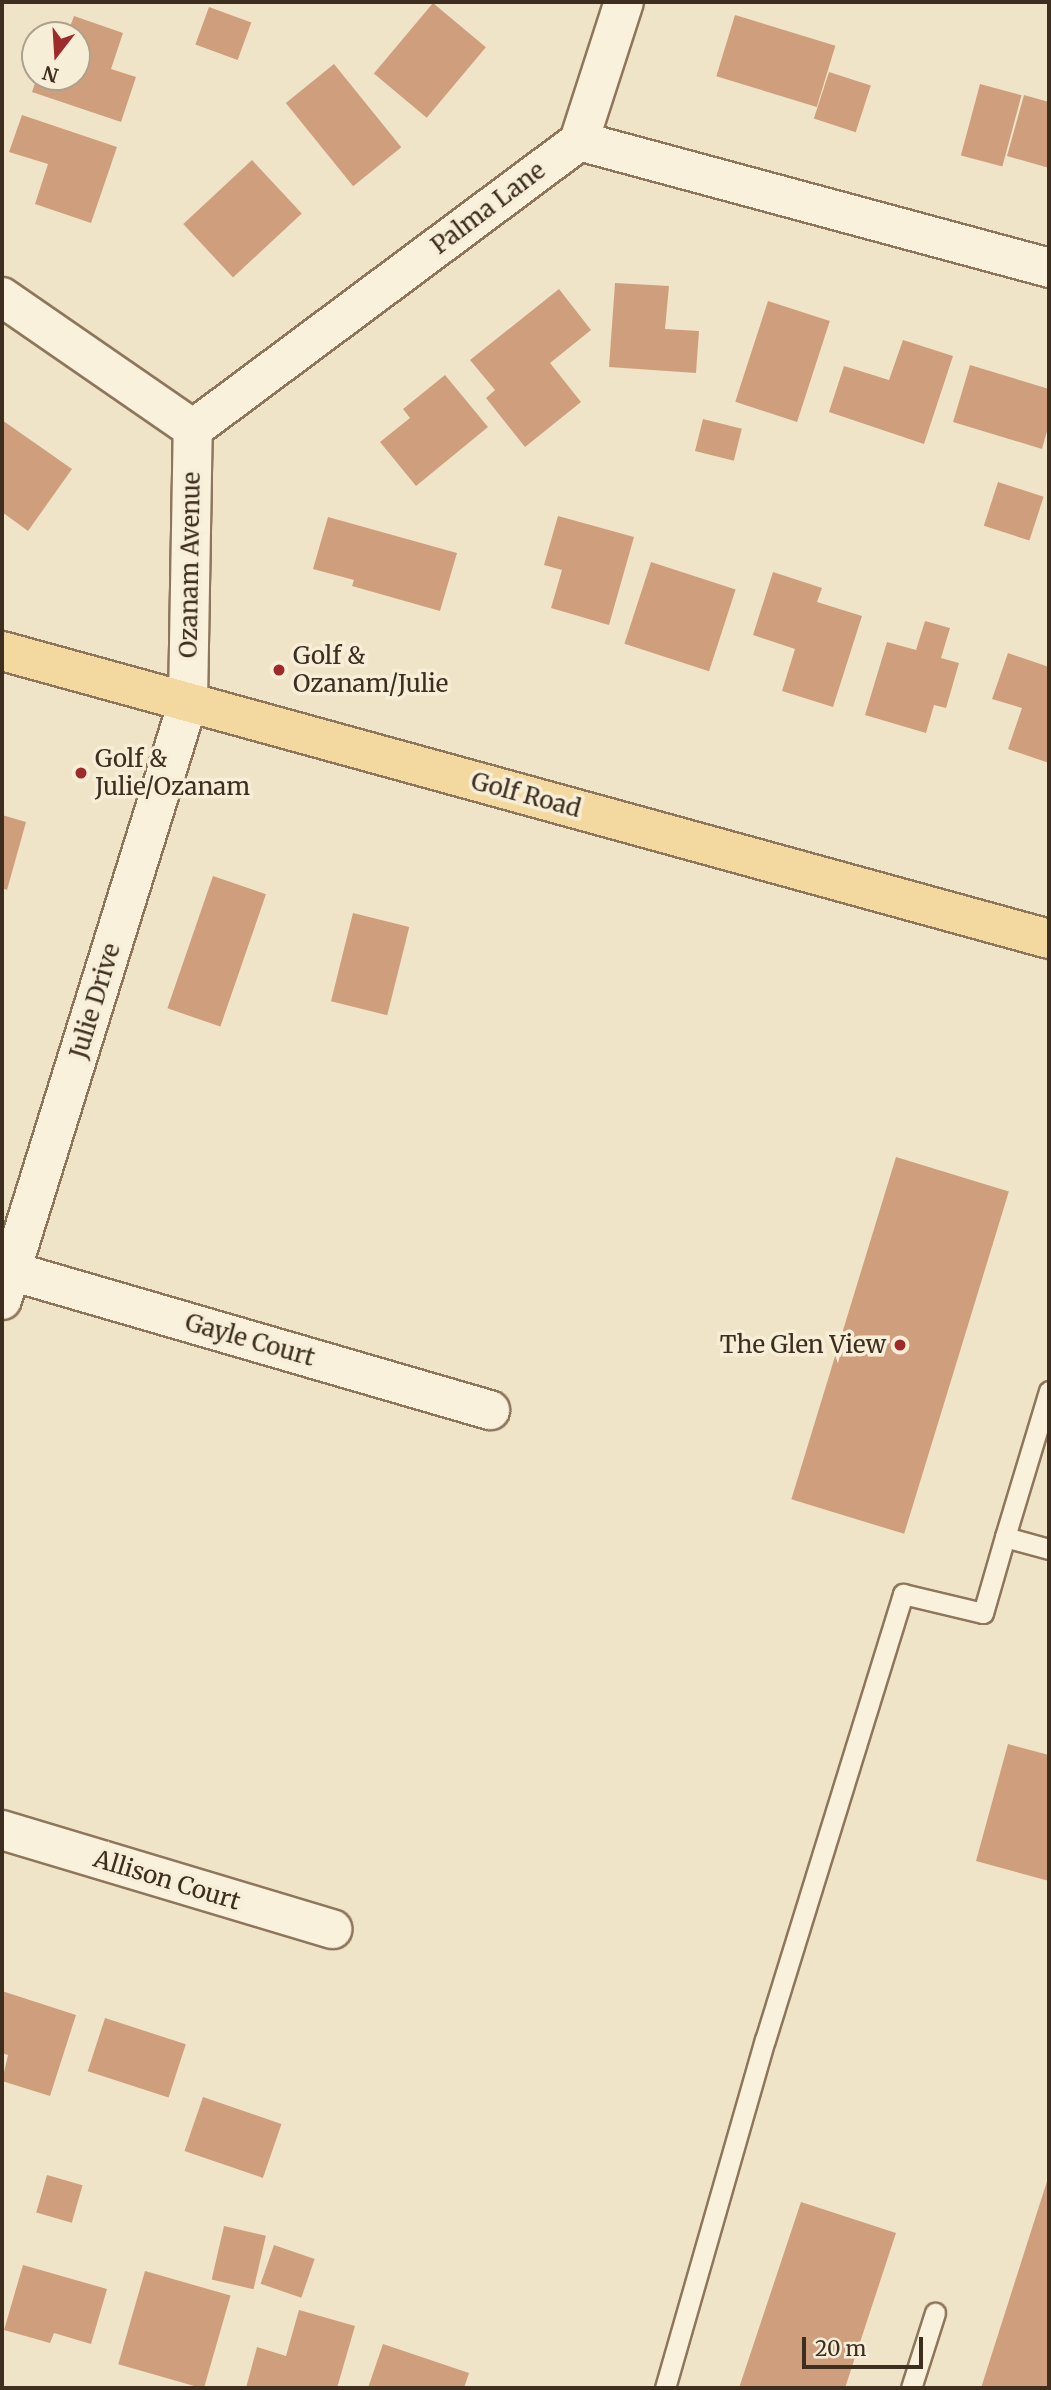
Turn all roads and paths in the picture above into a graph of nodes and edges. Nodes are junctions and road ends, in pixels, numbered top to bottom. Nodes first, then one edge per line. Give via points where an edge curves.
1 (624, 2) edge
2 (579, 141) junction
3 (1049, 268) edge
4 (2, 297) edge
5 (192, 429) junction
6 (2, 651) edge
7 (188, 702) junction
8 (1049, 939) edge
9 (6, 1286) edge
10 (1049, 1391) edge
11 (490, 1409) dead end
12 (1005, 1537) junction
13 (1049, 1549) edge
14 (2, 1830) edge
15 (332, 1929) dead end
16 (935, 2313) dead end
17 (665, 2388) edge
18 (911, 2388) edge

1 - 2 street
2 - 3 street
2 - 5 street, Palma Lane
4 - 5 street
5 - 7 street, Ozanam Avenue
6 - 7 main road, Golf Road
7 - 8 main road, Golf Road
7 - 9 street, Julie Drive
9 - 11 street, Gayle Court
10 - 12 lane
12 - 13 lane
12 - 17 lane via 983,1612 903,1594 765,2040
14 - 15 street, Allison Court
16 - 18 lane

